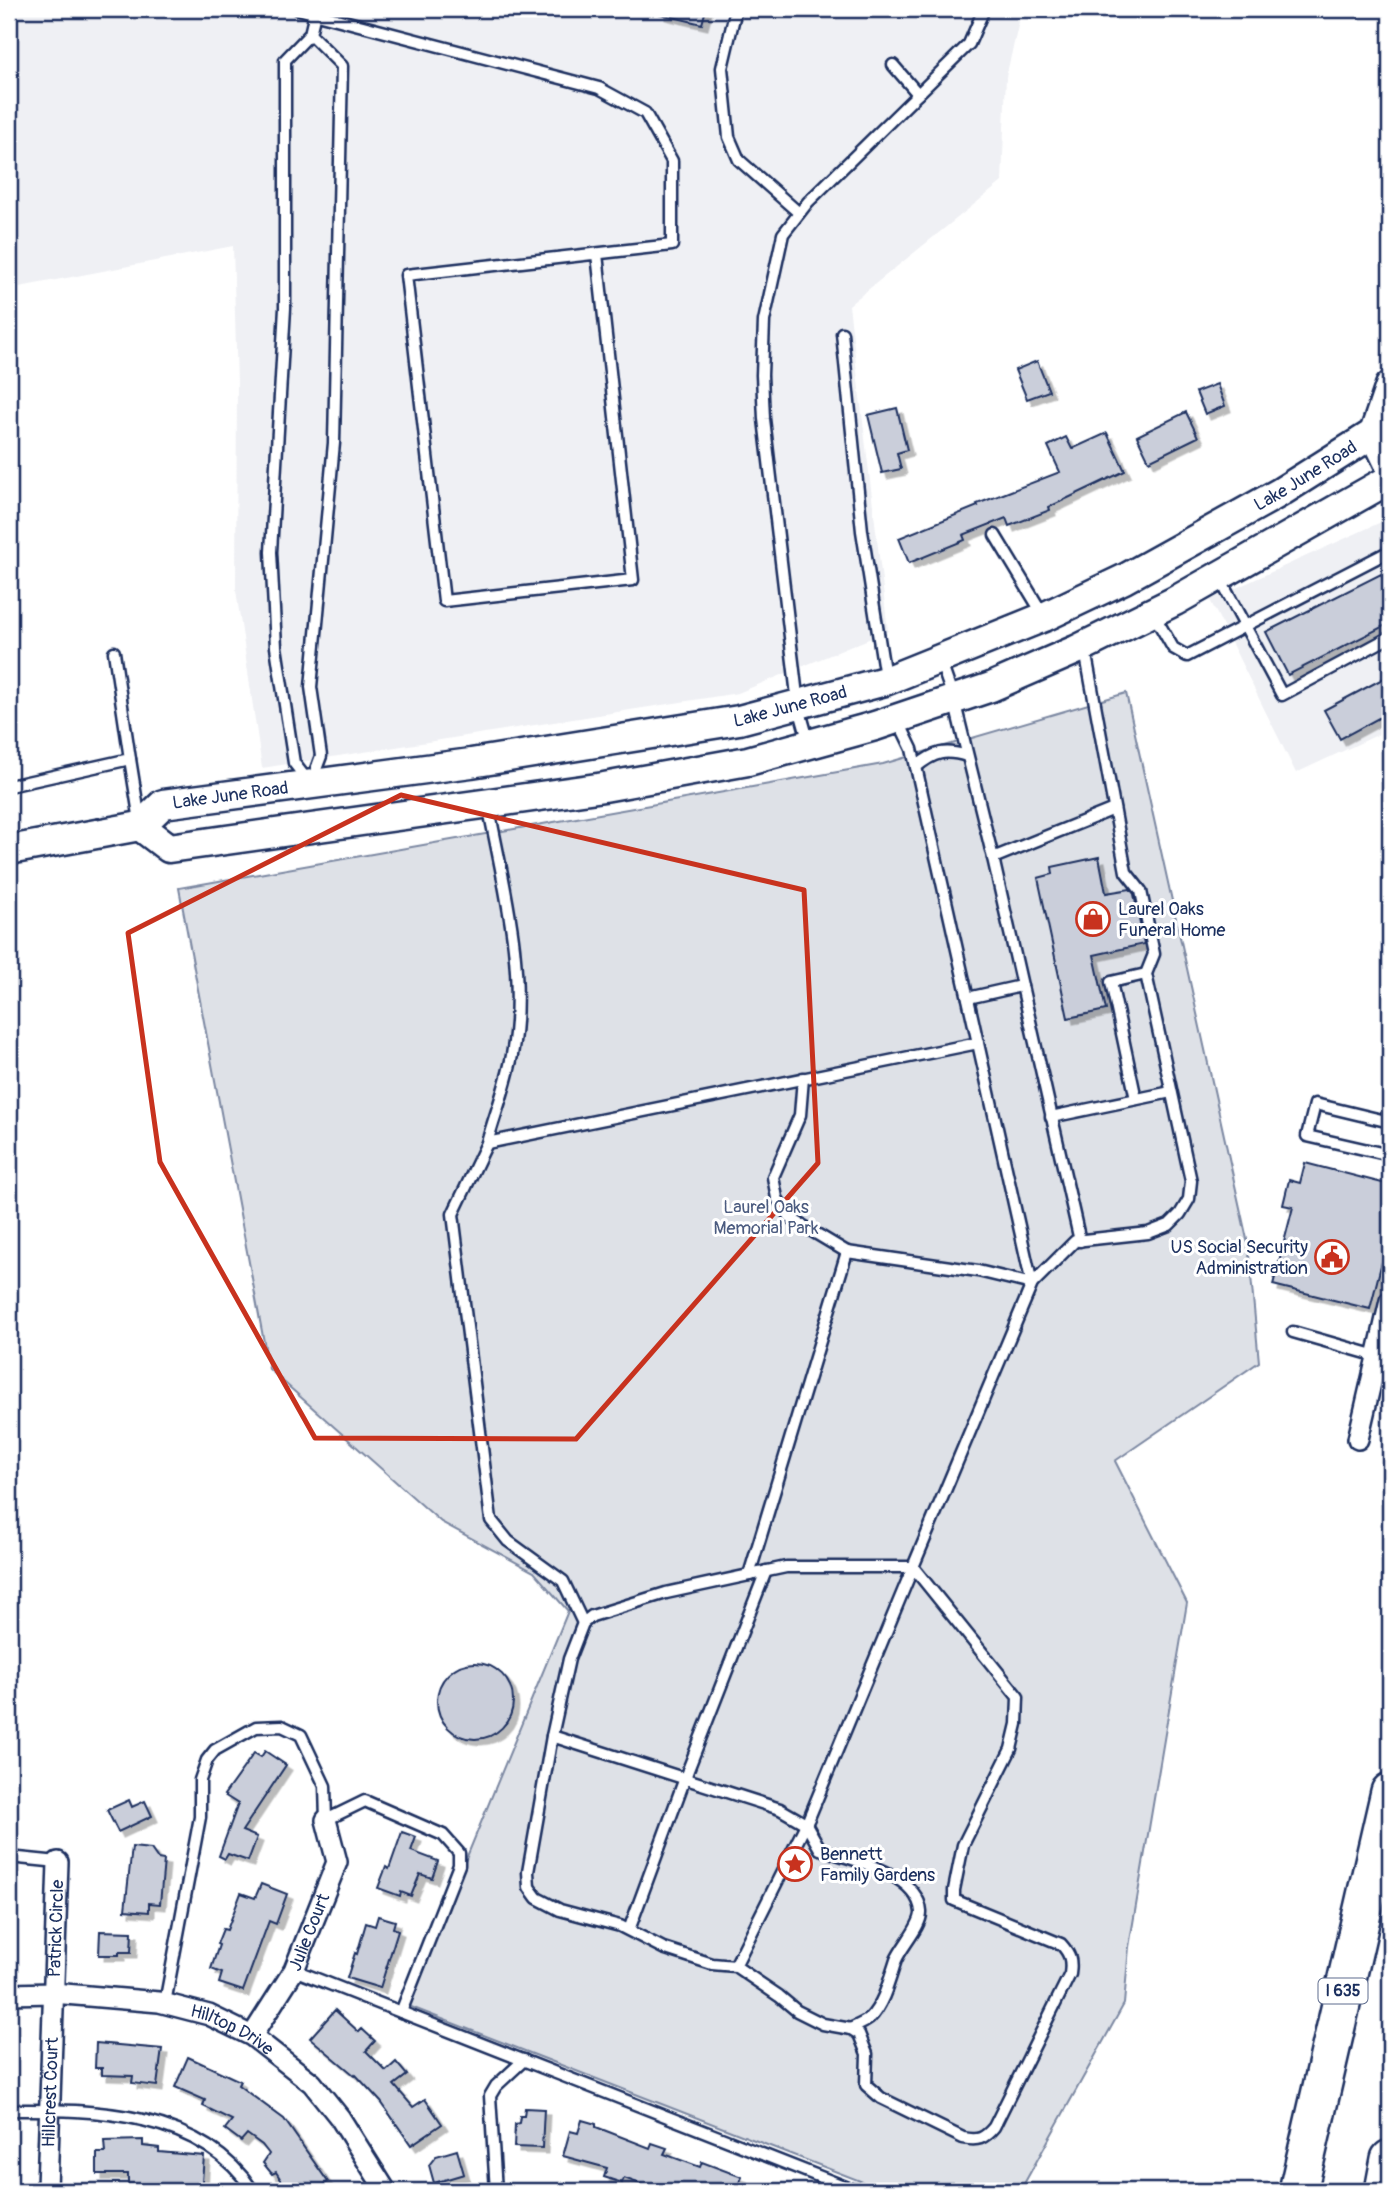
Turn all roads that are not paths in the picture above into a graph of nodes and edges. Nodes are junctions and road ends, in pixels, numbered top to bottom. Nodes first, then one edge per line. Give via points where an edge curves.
1 (298, 9) edge
2 (736, 9) edge
3 (984, 9) edge
4 (315, 13) junction
5 (310, 34) junction
6 (892, 65) dead end
7 (918, 93) junction
8 (799, 213) junction
9 (597, 254) junction
10 (842, 333) dead end
11 (1390, 386) edge
12 (1382, 428) edge
13 (1390, 466) edge
14 (1390, 479) edge
15 (995, 535) dead end
16 (1390, 551) edge
17 (1133, 574) junction
18 (1219, 576) junction
19 (1152, 612) junction
20 (1044, 617) junction
21 (1245, 628) junction
22 (1390, 637) edge
23 (1084, 646) junction
24 (114, 652) dead end
25 (939, 659) junction
26 (885, 681) junction
27 (954, 699) junction
28 (797, 704) junction
29 (897, 719) junction
30 (809, 744) junction
31 (967, 755) junction
32 (130, 760) junction
33 (916, 767) junction
34 (311, 785) junction
35 (9, 786) edge
36 (487, 803) junction
37 (1114, 809) junction
38 (140, 826) junction
39 (318, 827) junction
40 (9, 850) edge
41 (993, 858) junction
42 (1146, 974) junction
43 (1021, 986) junction
44 (968, 998) junction
45 (978, 1043) junction
46 (803, 1078) junction
47 (1171, 1092) junction
48 (1136, 1099) junction
49 (1051, 1117) junction
50 (1390, 1122) edge
51 (487, 1143) junction
52 (1390, 1155) edge
53 (1080, 1241) junction
54 (847, 1252) junction
55 (1032, 1284) junction
56 (1390, 1301) edge
57 (1293, 1332) dead end
58 (1377, 1356) junction
59 (1358, 1440) dead end
60 (913, 1567) junction
61 (766, 1571) junction
62 (749, 1575) junction
63 (583, 1623) junction
64 (552, 1735) junction
65 (685, 1777) junction
66 (1390, 1792) edge
67 (326, 1820) junction
68 (806, 1825) junction
69 (9, 1857) edge
70 (58, 1862) joint
71 (629, 1930) junction
72 (736, 1966) junction
73 (295, 1970) junction
74 (53, 1993) junction
75 (9, 1994) edge
76 (165, 2003) junction
77 (401, 2012) junction
78 (850, 2029) junction
79 (252, 2036) junction
80 (524, 2060) junction
81 (50, 2109) junction
82 (9, 2110) edge
83 (1390, 2159) edge
84 (50, 2191) edge
85 (253, 2191) edge
86 (386, 2191) edge
87 (496, 2191) edge
88 (856, 2191) edge
89 (1298, 2191) edge
90 (1384, 2191) edge

1 - 4 lane
2 - 8 lane via 722,68 729,137 739,160
3 - 7 lane via 969,44
4 - 5 lane
4 - 9 lane via 599,88 645,113 672,161 672,246
5 - 34 lane via 342,66 334,443 311,687 321,757
5 - 34 lane via 285,60 285,308 271,552 276,647 294,763
6 - 7 lane
7 - 8 lane
8 - 28 lane via 783,234 764,321 762,375
9 - 9 lane via 632,580 444,601 406,275
10 - 26 lane via 862,531
11 - 12 main road
12 - 13 main road
12 - 17 main road, Lake June Road via 1268,499
14 - 18 main road
15 - 20 lane
16 - 21 lane
17 - 19 main road
17 - 20 main road, Lake June Road
18 - 19 main road
18 - 21 lane
19 - 21 lane via 1173,648 1186,656
19 - 23 main road
20 - 25 main road, Lake June Road
21 - 22 lane via 1282,695
23 - 27 main road
23 - 37 lane
24 - 32 lane
25 - 26 main road, Lake June Road
25 - 27 lane
26 - 28 main road, Lake June Road
26 - 29 main road
27 - 29 main road
27 - 31 lane
28 - 30 lane
28 - 34 main road, Lake June Road via 739,720
29 - 30 main road
29 - 33 lane
30 - 36 main road via 748,761
31 - 33 lane via 951,750 929,756
31 - 41 lane
32 - 35 lane
32 - 38 lane
33 - 44 lane
34 - 38 main road, Lake June Road via 163,804
34 - 39 main road
36 - 39 main road
36 - 51 lane via 514,935 518,997 512,1056
37 - 41 lane
37 - 42 lane via 1126,872 1141,891 1154,954
38 - 39 main road via 169,848
38 - 40 main road
41 - 43 lane
42 - 47 lane
42 - 48 lane via 1111,982
43 - 44 lane
43 - 49 lane
44 - 45 lane
45 - 46 lane
45 - 55 lane
46 - 51 lane
46 - 54 lane via 800,1115 773,1177 777,1198 790,1217
47 - 48 lane
47 - 53 lane via 1191,1181 1189,1199 1180,1214 1169,1225 1148,1233
48 - 49 lane
49 - 53 lane
50 - 52 lane via 1315,1104 1307,1136
51 - 63 lane via 453,1214 491,1520 508,1541 563,1581
53 - 55 lane
54 - 55 lane via 978,1271
54 - 62 lane
55 - 60 lane
56 - 58 street
57 - 58 lane
58 - 59 street
60 - 61 lane
60 - 68 lane
60 - 78 lane via 1018,1697 1011,1749 963,1845 954,1900 1061,1944 1069,1953 1070,1974 1000,2116 986,2137 974,2140 881,2098 866,2085 867,2054 859,2034
61 - 62 lane
61 - 65 lane
62 - 63 lane via 666,1593
63 - 64 lane via 569,1659
64 - 65 lane
64 - 71 lane via 529,1887 537,1898 560,1910
65 - 68 lane via 780,1809
65 - 71 lane
66 - 89 highway, I 635
67 - 73 street, Julie Court via 337,1861
67 - 76 lane via 325,1786 301,1735 282,1726 256,1727 215,1750 200,1780 200,1816
67 - 77 lane via 365,1801 443,1835 459,1853 459,1865
68 - 72 lane
68 - 78 lane via 820,1849 897,1877 915,1894 922,1913 869,2019
69 - 70 lane
70 - 74 street, Patrick Circle
71 - 72 lane via 663,1948 712,1964
72 - 78 lane via 797,2011 823,2024
73 - 77 lane
73 - 79 street, Julie Court
74 - 75 street, Hilltop Drive
74 - 76 street, Hilltop Drive
74 - 81 street, Hillcrest Court
76 - 79 street, Hilltop Drive via 209,2015
77 - 80 lane
79 - 86 street, Hilltop Drive via 312,2083
80 - 87 lane via 490,2096
80 - 88 lane
81 - 82 lane
81 - 84 street, Hillcrest Court
81 - 85 lane via 147,2119 177,2130 221,2155
83 - 90 highway

